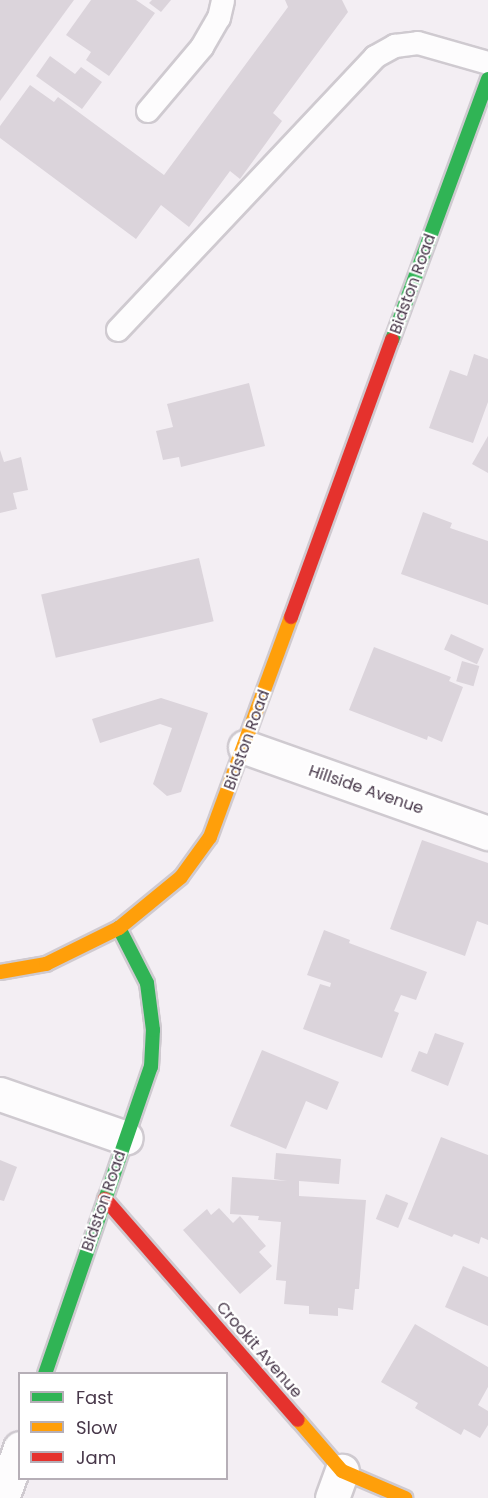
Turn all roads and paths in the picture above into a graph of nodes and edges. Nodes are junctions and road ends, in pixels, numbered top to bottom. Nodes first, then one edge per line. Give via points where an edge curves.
1 (223, 0) edge
2 (488, 63) edge
3 (488, 79) edge
4 (148, 111) dead end
5 (118, 330) dead end
6 (245, 747) junction
7 (488, 833) edge
8 (119, 928) junction
9 (0, 972) edge
10 (0, 1094) edge
11 (126, 1138) junction
12 (105, 1199) junction
13 (46, 1372) edge
14 (18, 1454) edge
15 (337, 1485) edge
16 (3, 1498) edge
17 (405, 1498) edge

1 - 4 lane via 219,18 202,47
2 - 5 lane via 418,43 395,46 375,57
3 - 6 street, Bidston Road
6 - 7 street, Hillside Avenue
6 - 8 street, Bidston Road via 210,837 181,878
8 - 9 street via 46,964
8 - 11 street, Bidston Road via 147,983 153,1030 151,1066
10 - 11 street
11 - 12 street, Bidston Road
12 - 13 street, Bidston Road
12 - 15 street, Crookit Avenue
14 - 16 street
15 - 17 street, Crookit Avenue

